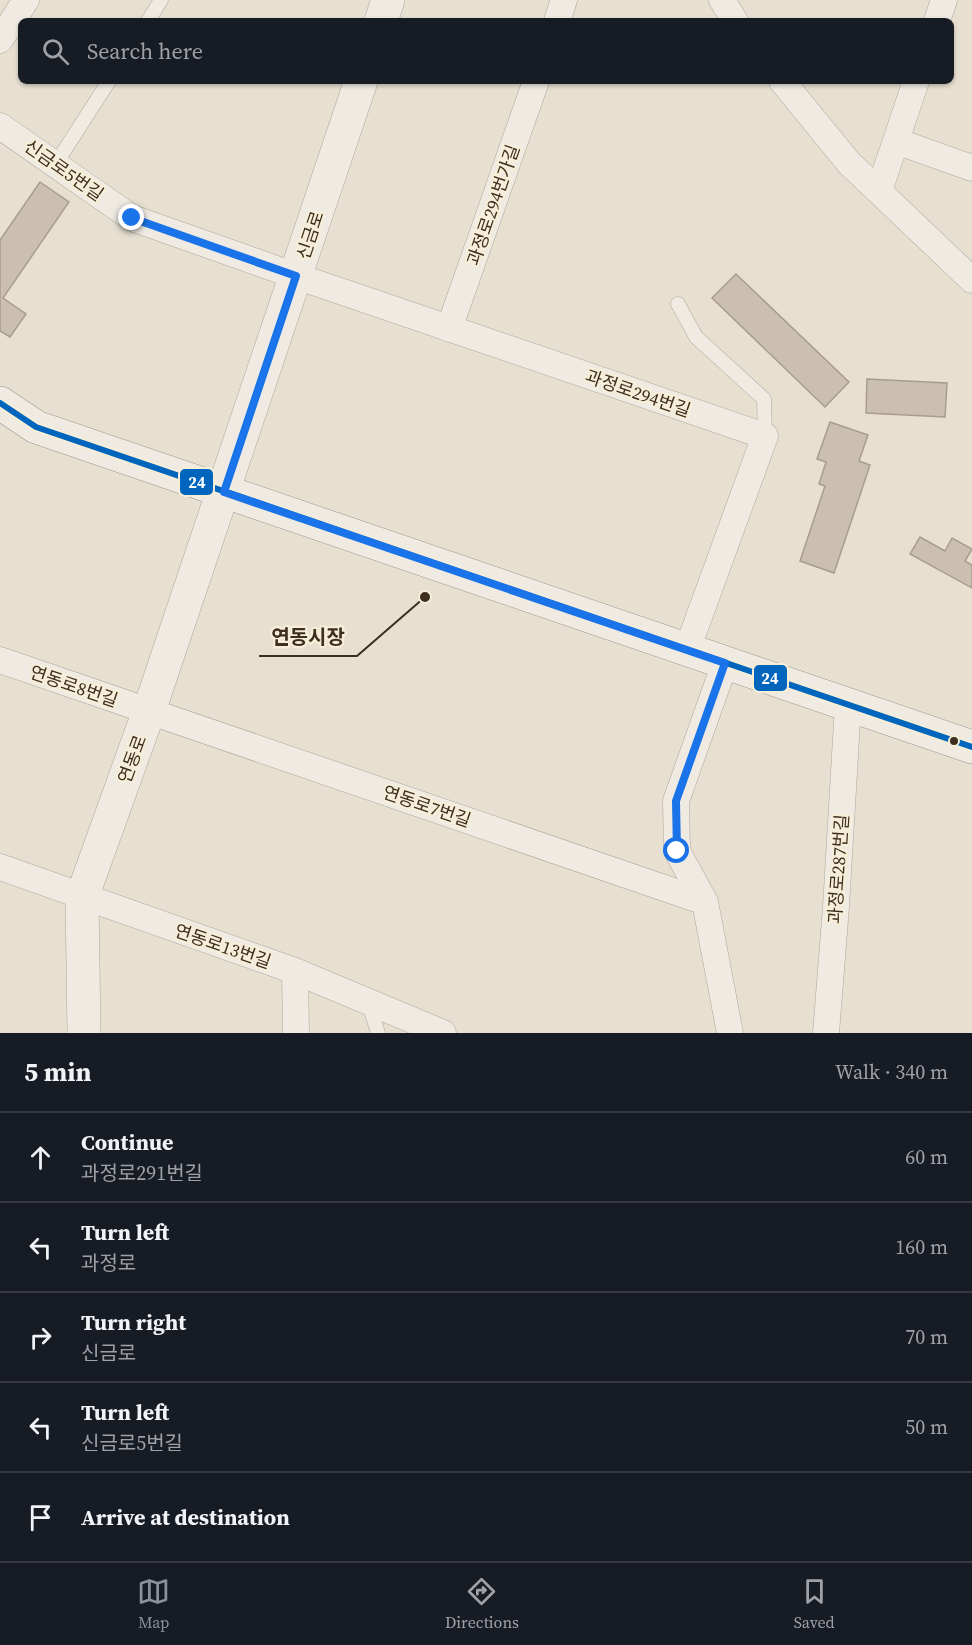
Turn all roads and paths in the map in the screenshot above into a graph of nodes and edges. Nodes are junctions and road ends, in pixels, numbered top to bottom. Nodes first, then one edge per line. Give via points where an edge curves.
1 (26, 0) edge
2 (161, 0) edge
3 (388, 0) edge
4 (564, 0) edge
5 (722, 0) edge
6 (944, 0) edge
7 (150, 18) edge
8 (382, 18) edge
9 (558, 18) edge
10 (733, 18) edge
11 (938, 18) edge
12 (2, 33) edge
13 (107, 84) edge
14 (361, 84) edge
15 (535, 84) edge
16 (784, 84) edge
17 (915, 84) edge
18 (0, 126) edge
19 (896, 141) junction
20 (55, 165) junction
21 (972, 168) edge
22 (879, 191) junction
23 (296, 276) junction
24 (972, 280) edge
25 (678, 304) dead end
26 (449, 329) junction
27 (0, 403) edge
28 (765, 436) junction
29 (224, 492) junction
30 (687, 650) junction
31 (0, 660) edge
32 (725, 663) junction
33 (848, 705) junction
34 (149, 711) junction
35 (972, 747) edge
36 (0, 867) edge
37 (82, 897) junction
38 (705, 902) junction
39 (296, 971) junction
40 (368, 1002) junction
41 (84, 1033) edge
42 (296, 1033) edge
43 (378, 1033) edge
44 (443, 1033) edge
45 (730, 1033) edge
46 (826, 1033) edge

1 - 12 street
2 - 7 lane
3 - 8 main road
4 - 9 street
5 - 10 street
6 - 11 street
13 - 20 lane
14 - 23 main road, 신금로
15 - 26 street, 과정로294번가길
16 - 22 street via 849,163
17 - 19 street
18 - 20 street, 신금로5번길
19 - 21 street
19 - 22 street
20 - 23 street, 신금로5번길 via 132,218
22 - 24 street
23 - 26 street, 과정로294번길
23 - 29 main road, 신금로
25 - 28 lane via 696,337 764,399
26 - 28 street, 과정로294번길
27 - 29 main road via 36,427
28 - 30 street
29 - 30 main road
29 - 34 main road, 연동로
30 - 32 main road
31 - 34 street, 연동로8번길
32 - 33 main road
32 - 38 street via 676,801 677,851
33 - 35 main road
33 - 46 street, 과정로287번길
34 - 37 main road, 연동로
34 - 38 street, 연동로7번길
36 - 37 street, 연동로13번길
37 - 39 street, 연동로13번길
37 - 41 main road, 연동로
38 - 45 street
39 - 40 street, 연동로13번길
39 - 42 street
40 - 43 lane
40 - 44 street, 연동로13번길

